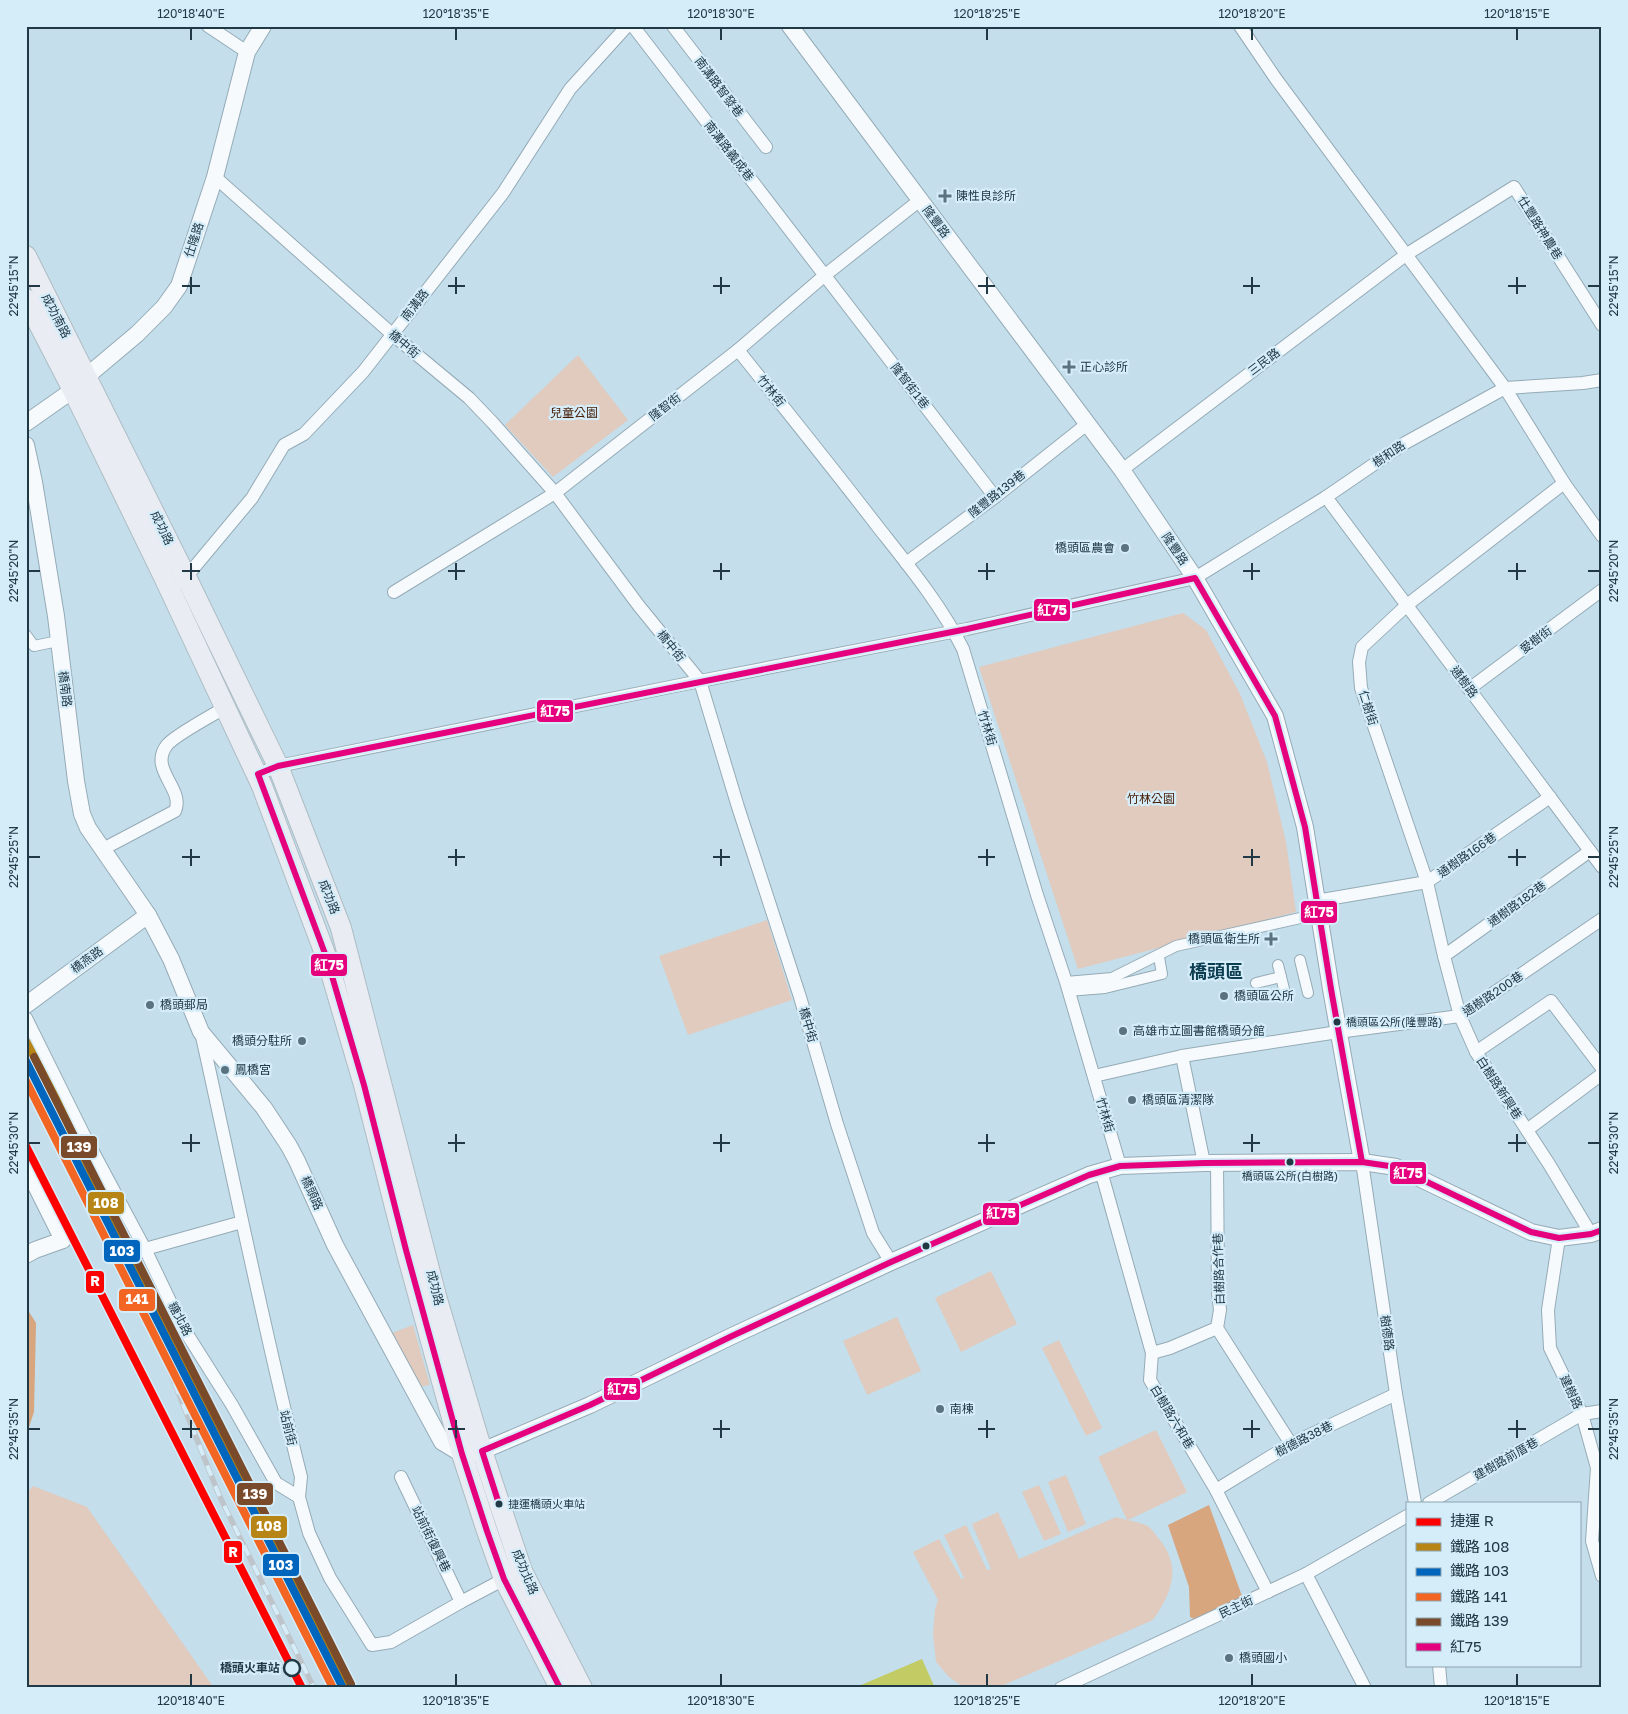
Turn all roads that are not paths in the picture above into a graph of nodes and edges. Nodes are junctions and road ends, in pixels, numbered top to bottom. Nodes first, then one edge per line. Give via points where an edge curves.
1 (208, 26) edge
2 (263, 26) edge
3 (628, 26) edge
4 (633, 26) edge
5 (673, 26) edge
6 (790, 26) edge
7 (1240, 26) edge
8 (247, 52) junction
9 (766, 148) dead end
10 (215, 177) junction
11 (920, 200) junction
12 (1407, 254) junction
13 (26, 256) edge
14 (824, 276) junction
15 (26, 299) edge
16 (1602, 325) edge
17 (392, 334) junction
18 (738, 350) junction
19 (1602, 380) edge
20 (80, 383) junction
21 (1505, 388) junction
22 (26, 423) edge
23 (1087, 424) junction
24 (26, 445) edge
25 (1122, 470) junction
26 (1564, 483) junction
27 (555, 493) junction
28 (995, 497) junction
29 (1326, 497) junction
30 (1602, 536) edge
31 (906, 563) junction
32 (186, 577) junction
33 (1195, 578) junction
34 (1602, 590) edge
35 (394, 592) dead end
36 (172, 594) junction
37 (1407, 605) junction
38 (954, 631) junction
39 (26, 635) edge
40 (58, 641) junction
41 (700, 681) junction
42 (1469, 689) junction
43 (226, 707) junction
44 (278, 766) junction
45 (258, 774) junction
46 (1550, 797) junction
47 (103, 849) junction
48 (1590, 851) junction
49 (1602, 867) edge
50 (1427, 882) junction
51 (1317, 908) junction
52 (148, 916) junction
53 (1602, 919) edge
54 (1444, 956) junction
55 (1159, 958) dead end
56 (1300, 960) dead end
57 (1278, 965) dead end
58 (1281, 977) junction
59 (1113, 982) junction
60 (1256, 983) dead end
61 (1067, 986) junction
62 (1308, 993) dead end
63 (1286, 997) dead end
64 (26, 1005) edge
65 (1460, 1016) junction
66 (26, 1018) edge
67 (201, 1032) junction
68 (1338, 1032) junction
69 (1476, 1052) junction
70 (1182, 1056) junction
71 (1602, 1068) edge
72 (1602, 1074) edge
73 (1094, 1076) junction
74 (1527, 1130) junction
75 (1362, 1162) junction
76 (1210, 1163) junction
77 (26, 1166) edge
78 (1120, 1166) junction
79 (1101, 1171) junction
80 (242, 1222) junction
81 (1596, 1232) edge
82 (1559, 1238) junction
83 (145, 1249) junction
84 (26, 1255) edge
85 (891, 1262) junction
86 (1217, 1328) junction
87 (1152, 1353) junction
88 (1396, 1394) junction
89 (1602, 1411) edge
90 (1582, 1414) junction
91 (1291, 1444) junction
92 (472, 1452) junction
93 (401, 1477) dead end
94 (1216, 1490) junction
95 (299, 1497) junction
96 (1415, 1502) edge
97 (1431, 1502) edge
98 (1406, 1517) edge
99 (1306, 1574) junction
100 (513, 1575) junction
101 (1602, 1576) edge
102 (1268, 1592) junction
103 (462, 1602) junction
104 (1440, 1666) edge
105 (560, 1688) edge
106 (582, 1688) edge
107 (1061, 1688) edge
108 (1365, 1688) edge
109 (1442, 1688) edge

1 - 8 street
2 - 8 street, 仕隆路
3 - 17 street, 南溝路 via 570,89 503,193
4 - 14 street, 南溝路義成巷
5 - 9 street, 南溝路智發巷
6 - 11 street, 隆豐路
7 - 12 street
8 - 10 street, 仕隆路
10 - 17 street, 橋中街
10 - 20 street, 仕隆路 via 179,286 164,307 137,334
11 - 14 street, 隆智街
11 - 23 street, 隆豐路
12 - 16 street, 仕豐路神農巷 via 1514,187
12 - 21 street
12 - 25 street, 三民路
13 - 20 main road, 成功南路
14 - 18 street, 隆智街
14 - 28 street, 隆智街1巷
15 - 20 main road, 成功南路
17 - 27 street, 橋中街 via 469,398
17 - 32 street, 南溝路 via 363,372 304,434 284,445 252,498
18 - 27 street, 隆智街
18 - 31 street, 竹林街
19 - 21 street, 樹和路
20 - 22 street, 仕隆路
20 - 32 main road, 成功路
20 - 36 main road, 成功路
21 - 26 street
21 - 29 street, 樹和路 via 1405,443
23 - 25 street, 隆豐路
23 - 28 street, 隆豐路139巷
24 - 40 street, 橋南路
25 - 33 street, 隆豐路
26 - 30 street
26 - 37 street, 仁樹街
27 - 35 street, 隆智街
27 - 41 street, 橋中街
28 - 31 street, 隆豐路139巷
29 - 33 street, 樹和路
29 - 37 street, 通樹路
31 - 38 street, 竹林街
32 - 36 street, 南溝路
32 - 44 main road, 成功路
33 - 38 street, 樹和路
33 - 51 street, 隆豐路 via 1276,716 1304,827
34 - 42 street, 愛樹街
36 - 43 main road, 成功路
37 - 42 street, 通樹路
37 - 50 street, 仁樹街 via 1362,647 1359,662 1361,688
38 - 41 street, 樹和路
38 - 61 street, 竹林街 via 963,649
39 - 40 street via 34,646
40 - 47 street, 橋南路 via 82,814
41 - 44 street, 樹和路
41 - 85 street, 橋中街 via 837,1124 873,1233
42 - 46 street, 通樹路
43 - 45 main road, 成功路
43 - 47 street via 168,744 162,754 162,767 177,800 175,811
44 - 45 street, 樹和路
44 - 92 main road, 成功路 via 341,928 425,1247
45 - 92 main road, 成功路 via 328,959 406,1250
46 - 48 street, 通樹路
46 - 50 street, 通樹路166巷
47 - 52 street, 橋南路
48 - 49 street, 通樹路
48 - 54 street, 通樹路182巷
50 - 51 street, 通樹路166巷
50 - 54 street, 仁樹街
51 - 59 street via 1176,946
51 - 68 street, 隆豐路
52 - 64 street, 橋燕路
52 - 67 street, 橋頭路
53 - 65 street, 通樹路200巷
54 - 65 street, 仁樹街
55 - 59 street via 1162,974
56 - 62 street
57 - 58 street
58 - 60 street
58 - 63 street
59 - 61 street
61 - 73 street, 竹林街
65 - 68 street, 通樹路200巷
65 - 69 street, 白樹路新興巷
66 - 83 street, 糖北路
67 - 80 street, 站前街
67 - 92 street, 橋頭路 via 264,1108 289,1146 335,1245 442,1442
68 - 70 street, 通樹路200巷
68 - 75 street, 隆豐路
69 - 71 street via 1551,1001
69 - 74 street, 白樹路新興巷
70 - 73 street, 通樹路200巷
70 - 76 street, 白樹路合作巷
72 - 74 street
73 - 78 street, 竹林街
74 - 81 street, 白樹路新興巷
75 - 76 street
75 - 82 street via 1396,1167 1531,1232
75 - 88 street, 樹德路
76 - 78 street
76 - 86 street, 白樹路合作巷 via 1220,1310
77 - 84 street via 63,1240
78 - 79 street
79 - 85 street
79 - 87 street, 白樹路六和巷
80 - 83 street
80 - 95 street, 站前街 via 300,1477
81 - 82 street
82 - 90 street, 建樹路 via 1548,1310 1550,1348
83 - 95 street, 糖北路 via 182,1326 276,1482
85 - 92 street via 590,1404
86 - 87 street
86 - 91 street
87 - 94 street, 白樹路六和巷 via 1150,1380
88 - 91 street, 樹德路38巷
88 - 96 street, 樹德路
89 - 90 street
90 - 97 street, 建樹路前厝巷
90 - 101 street, 建樹路 via 1597,1468 1592,1541
91 - 94 street, 樹德路38巷
92 - 100 main road, 成功北路
93 - 103 street, 站前街復興巷
94 - 102 street, 白樹路六和巷
95 - 103 street, 站前街 via 309,1533 330,1578 372,1645 391,1642
98 - 99 street, 民主街
99 - 102 street, 民主街
99 - 108 street
100 - 103 street, 站前街
100 - 105 main road, 成功北路
100 - 106 main road, 成功北路
102 - 107 street, 民主街
104 - 109 street

